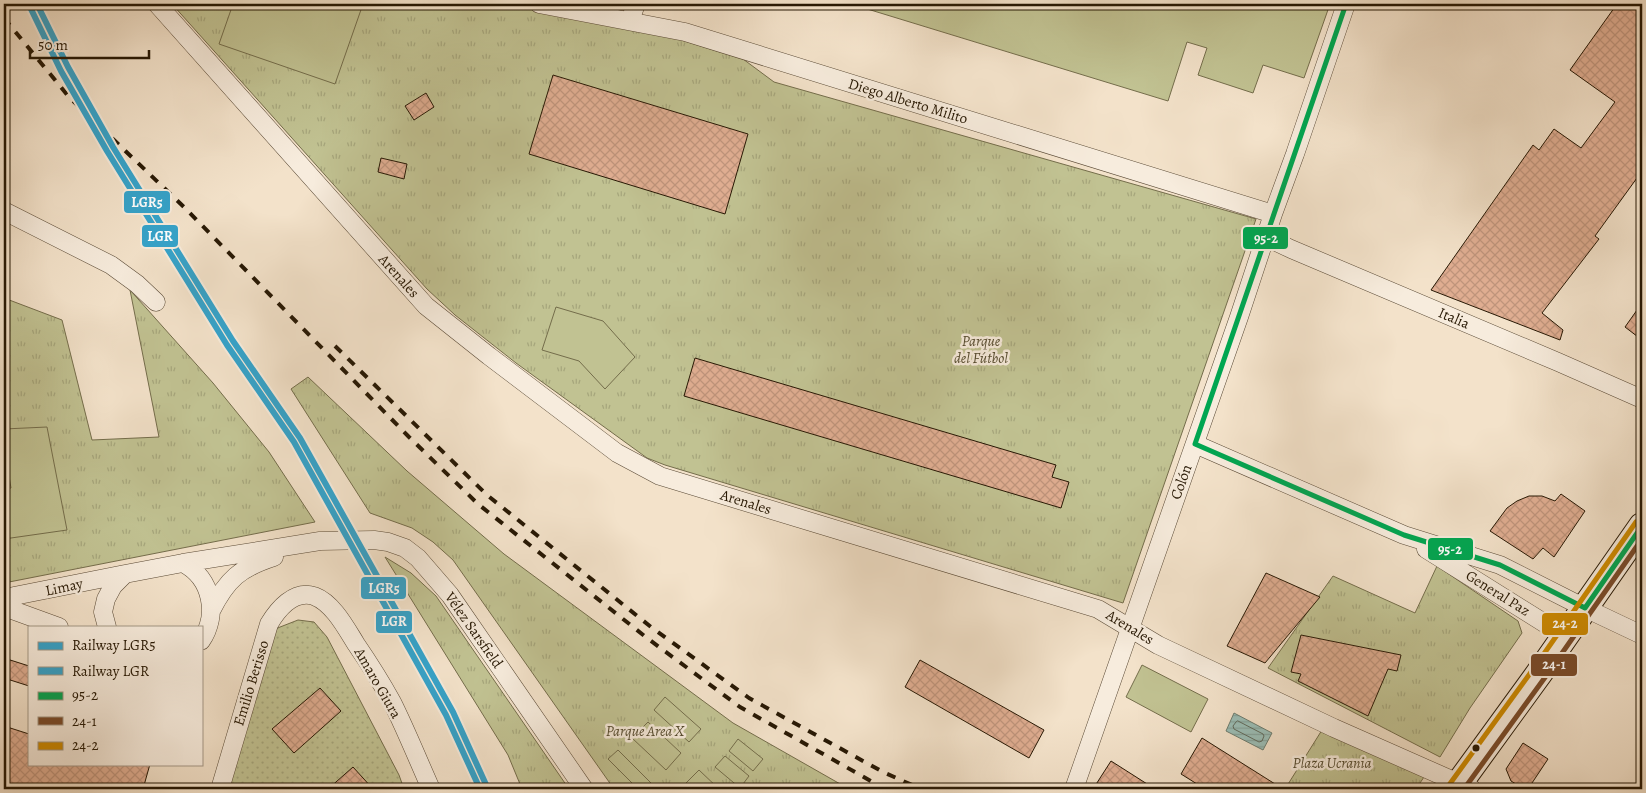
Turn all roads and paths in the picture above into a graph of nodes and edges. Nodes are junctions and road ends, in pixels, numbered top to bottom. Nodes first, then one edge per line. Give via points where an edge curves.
1 (157, 4) edge
2 (539, 4) edge
3 (636, 4) edge
4 (1346, 4) edge
5 (630, 21) junction
6 (4, 211) edge
7 (1273, 214) junction
8 (1266, 236) junction
9 (156, 302) dead end
10 (1642, 399) edge
11 (1195, 444) junction
12 (1642, 526) edge
13 (1404, 536) junction
14 (320, 541) junction
15 (183, 563) junction
16 (125, 574) junction
17 (305, 595) joint
18 (4, 598) edge
19 (4, 607) edge
20 (1585, 608) junction
21 (211, 611) junction
22 (56, 626) edge
23 (107, 626) edge
24 (1130, 628) junction
25 (1642, 635) edge
26 (1565, 636) junction
27 (202, 639) edge
28 (1462, 787) edge
29 (220, 789) edge
30 (431, 789) edge
31 (584, 789) edge
32 (1074, 789) edge

1 - 24 street, Arenales via 426,306 617,453 660,476 1098,609
2 - 5 street, Diego Alberto Milito
3 - 5 street
4 - 7 street, Colón
5 - 7 street, Diego Alberto Milito via 685,32
6 - 9 street via 111,265
7 - 8 street, Colón
8 - 10 street, Italia via 1291,250
8 - 11 street, Colón
11 - 13 street, General Paz
11 - 24 street, Colón
12 - 20 main road
13 - 20 street, General Paz via 1500,565
13 - 26 street, General Paz
14 - 15 street, Vélez Sarsfield
14 - 21 street, Vélez Sarsfield via 257,562 229,582
14 - 31 street, Vélez Sarsfield via 388,542 405,548 418,558 450,594
15 - 16 street, Limay
15 - 21 street via 206,584
16 - 18 street, Limay
16 - 23 street via 106,599 103,612
17 - 29 street, Emilio Berisso via 286,602 269,624
17 - 30 street, Amaro Giura via 324,602 343,623 392,703
19 - 22 street, Limay
20 - 25 street, General Paz
20 - 26 main road
21 - 27 street
24 - 28 street, Arenales via 1158,645
24 - 32 street, Colón
26 - 28 main road

